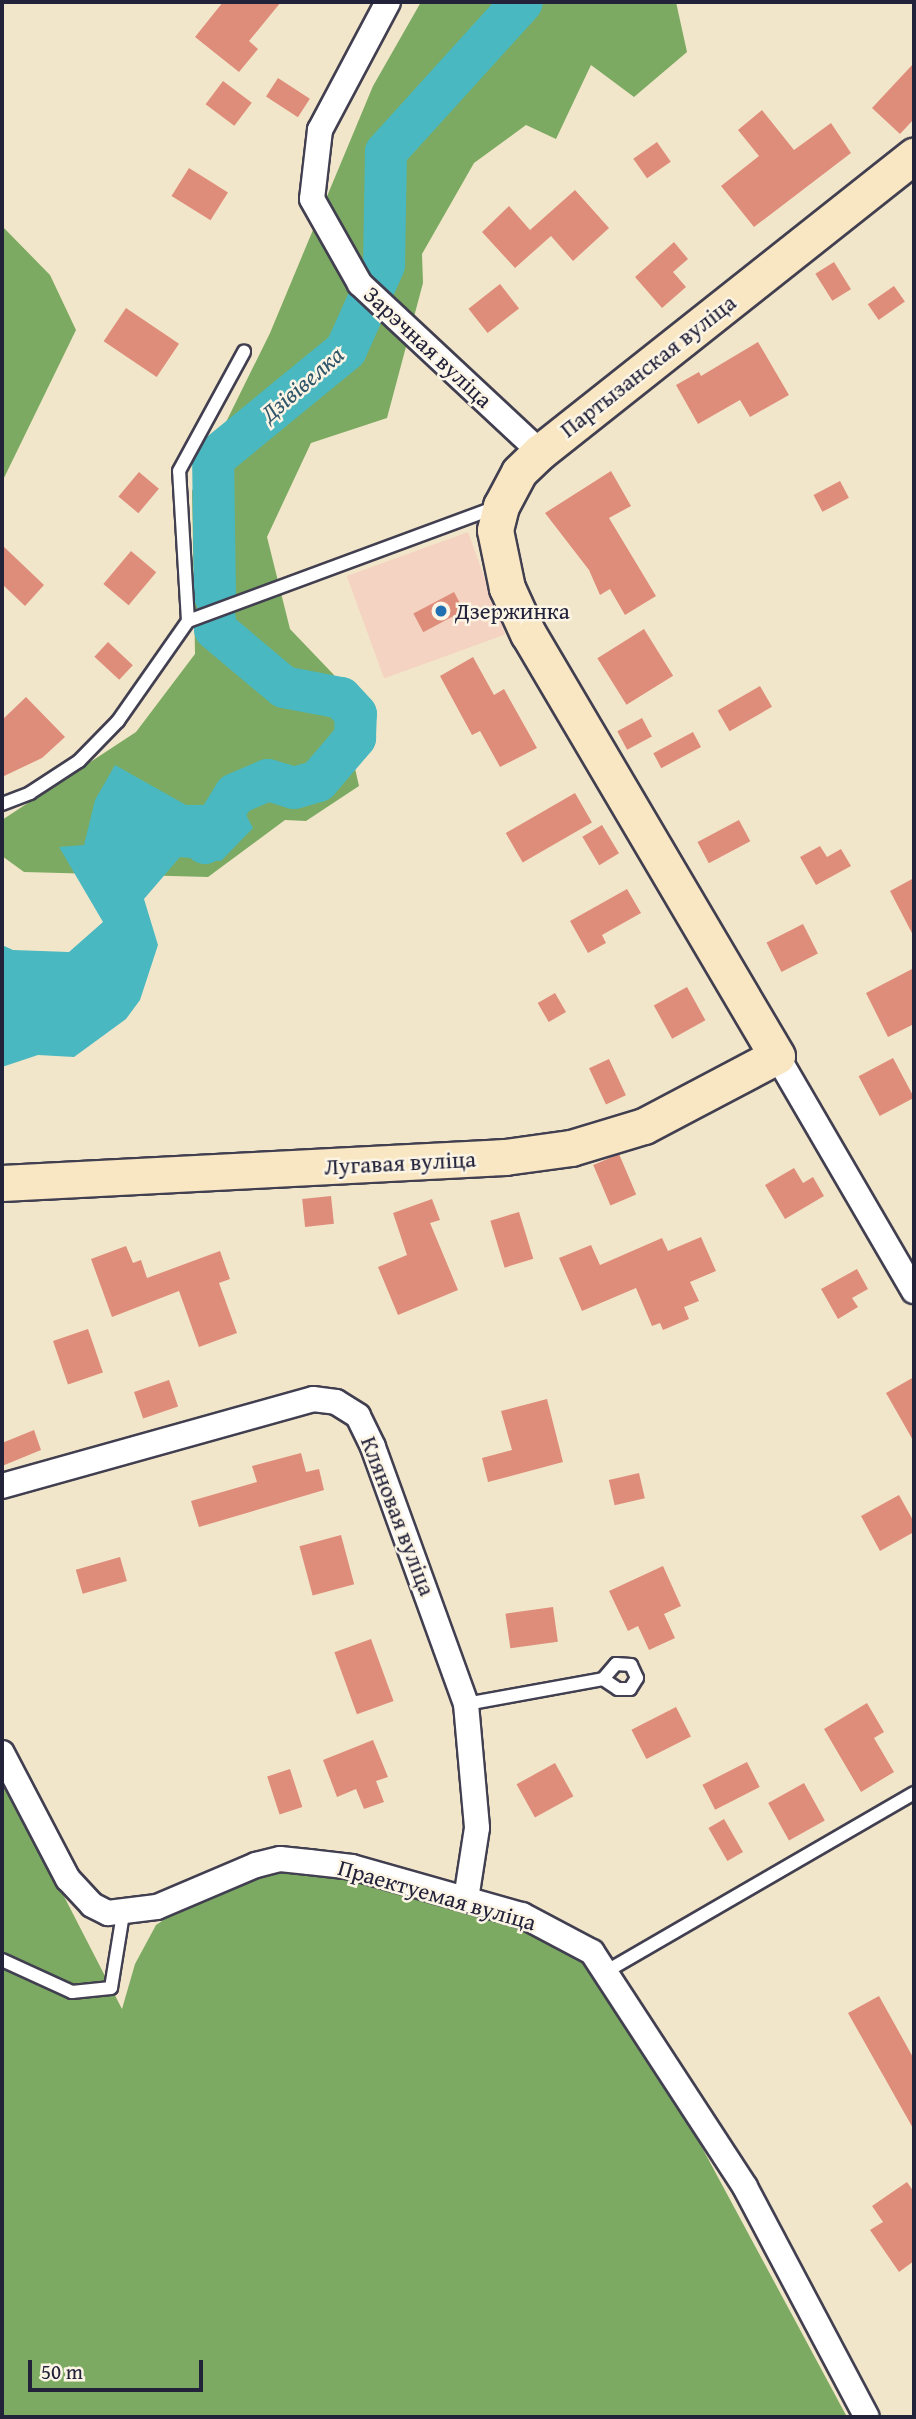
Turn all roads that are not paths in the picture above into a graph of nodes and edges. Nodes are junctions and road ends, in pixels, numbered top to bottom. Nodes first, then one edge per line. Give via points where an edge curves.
1 (388, 2) edge
2 (914, 156) edge
3 (244, 352) dead end
4 (540, 452) junction
5 (501, 506) junction
6 (188, 621) junction
7 (2, 804) edge
8 (777, 1056) junction
9 (2, 1184) edge
10 (914, 1291) edge
11 (2, 1486) edge
12 (603, 1679) dead end
13 (466, 1704) junction
14 (2, 1753) edge
15 (914, 1793) edge
16 (466, 1899) junction
17 (123, 1914) junction
18 (2, 1960) edge
19 (607, 1971) junction
20 (867, 2417) edge

1 - 4 street, Зарэчная вуліца via 320,130 312,198 335,245 371,294
2 - 4 street, Партызанская вуліца
3 - 6 lane via 179,471
4 - 5 street, Партызанская вуліца via 519,472
5 - 6 lane
5 - 8 street, Партызанская вуліца via 497,555 528,634
6 - 7 lane via 118,721 79,761 30,793
8 - 9 street, Лугавая вуліца via 644,1126 571,1149 505,1157
8 - 10 street
11 - 13 street, Кляновая вуліца via 313,1399 336,1402 358,1416 373,1447
12 - 13 lane
13 - 16 street, Кляновая вуліца via 477,1828
14 - 17 street, Праектуемая вуліца via 68,1879 92,1905
15 - 19 lane
16 - 17 street, Праектуемая вуліца via 352,1867 279,1859 237,1871 158,1907
16 - 19 street, Праектуемая вуліца via 522,1915 564,1934 592,1952
17 - 18 lane via 111,1988 72,1992
19 - 20 street, Праектуемая вуліца via 745,2188

